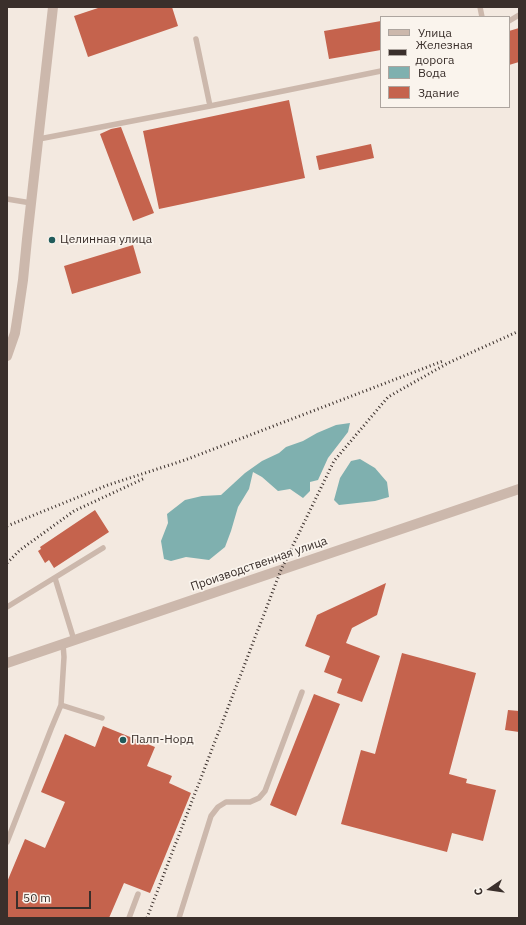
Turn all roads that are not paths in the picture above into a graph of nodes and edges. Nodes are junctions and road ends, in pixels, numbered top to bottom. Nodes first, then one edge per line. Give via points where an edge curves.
1 (54, 7) edge
2 (519, 15) edge
3 (510, 20) edge
4 (196, 39) dead end
5 (380, 71) edge
6 (210, 106) junction
7 (39, 139) junction
8 (7, 199) edge
9 (31, 203) junction
10 (7, 356) edge
11 (519, 490) edge
12 (103, 548) dead end
13 (55, 578) junction
14 (7, 607) edge
15 (74, 640) junction
16 (63, 644) junction
17 (7, 663) edge
18 (302, 692) dead end
19 (61, 705) junction
20 (102, 718) dead end
21 (7, 842) edge
22 (138, 894) dead end
23 (129, 918) edge
24 (179, 918) edge

1 - 7 street
2 - 3 lane
4 - 6 lane
5 - 6 lane
6 - 7 lane
7 - 9 street
8 - 9 lane
9 - 10 street via 18,314
11 - 15 street, Производственная улица
12 - 13 lane
13 - 14 lane
13 - 15 lane
15 - 16 street, Производственная улица
16 - 17 street, Производственная улица
16 - 19 lane
18 - 24 lane via 266,792 250,802 226,802 211,816
19 - 20 lane
19 - 21 lane
22 - 23 lane

